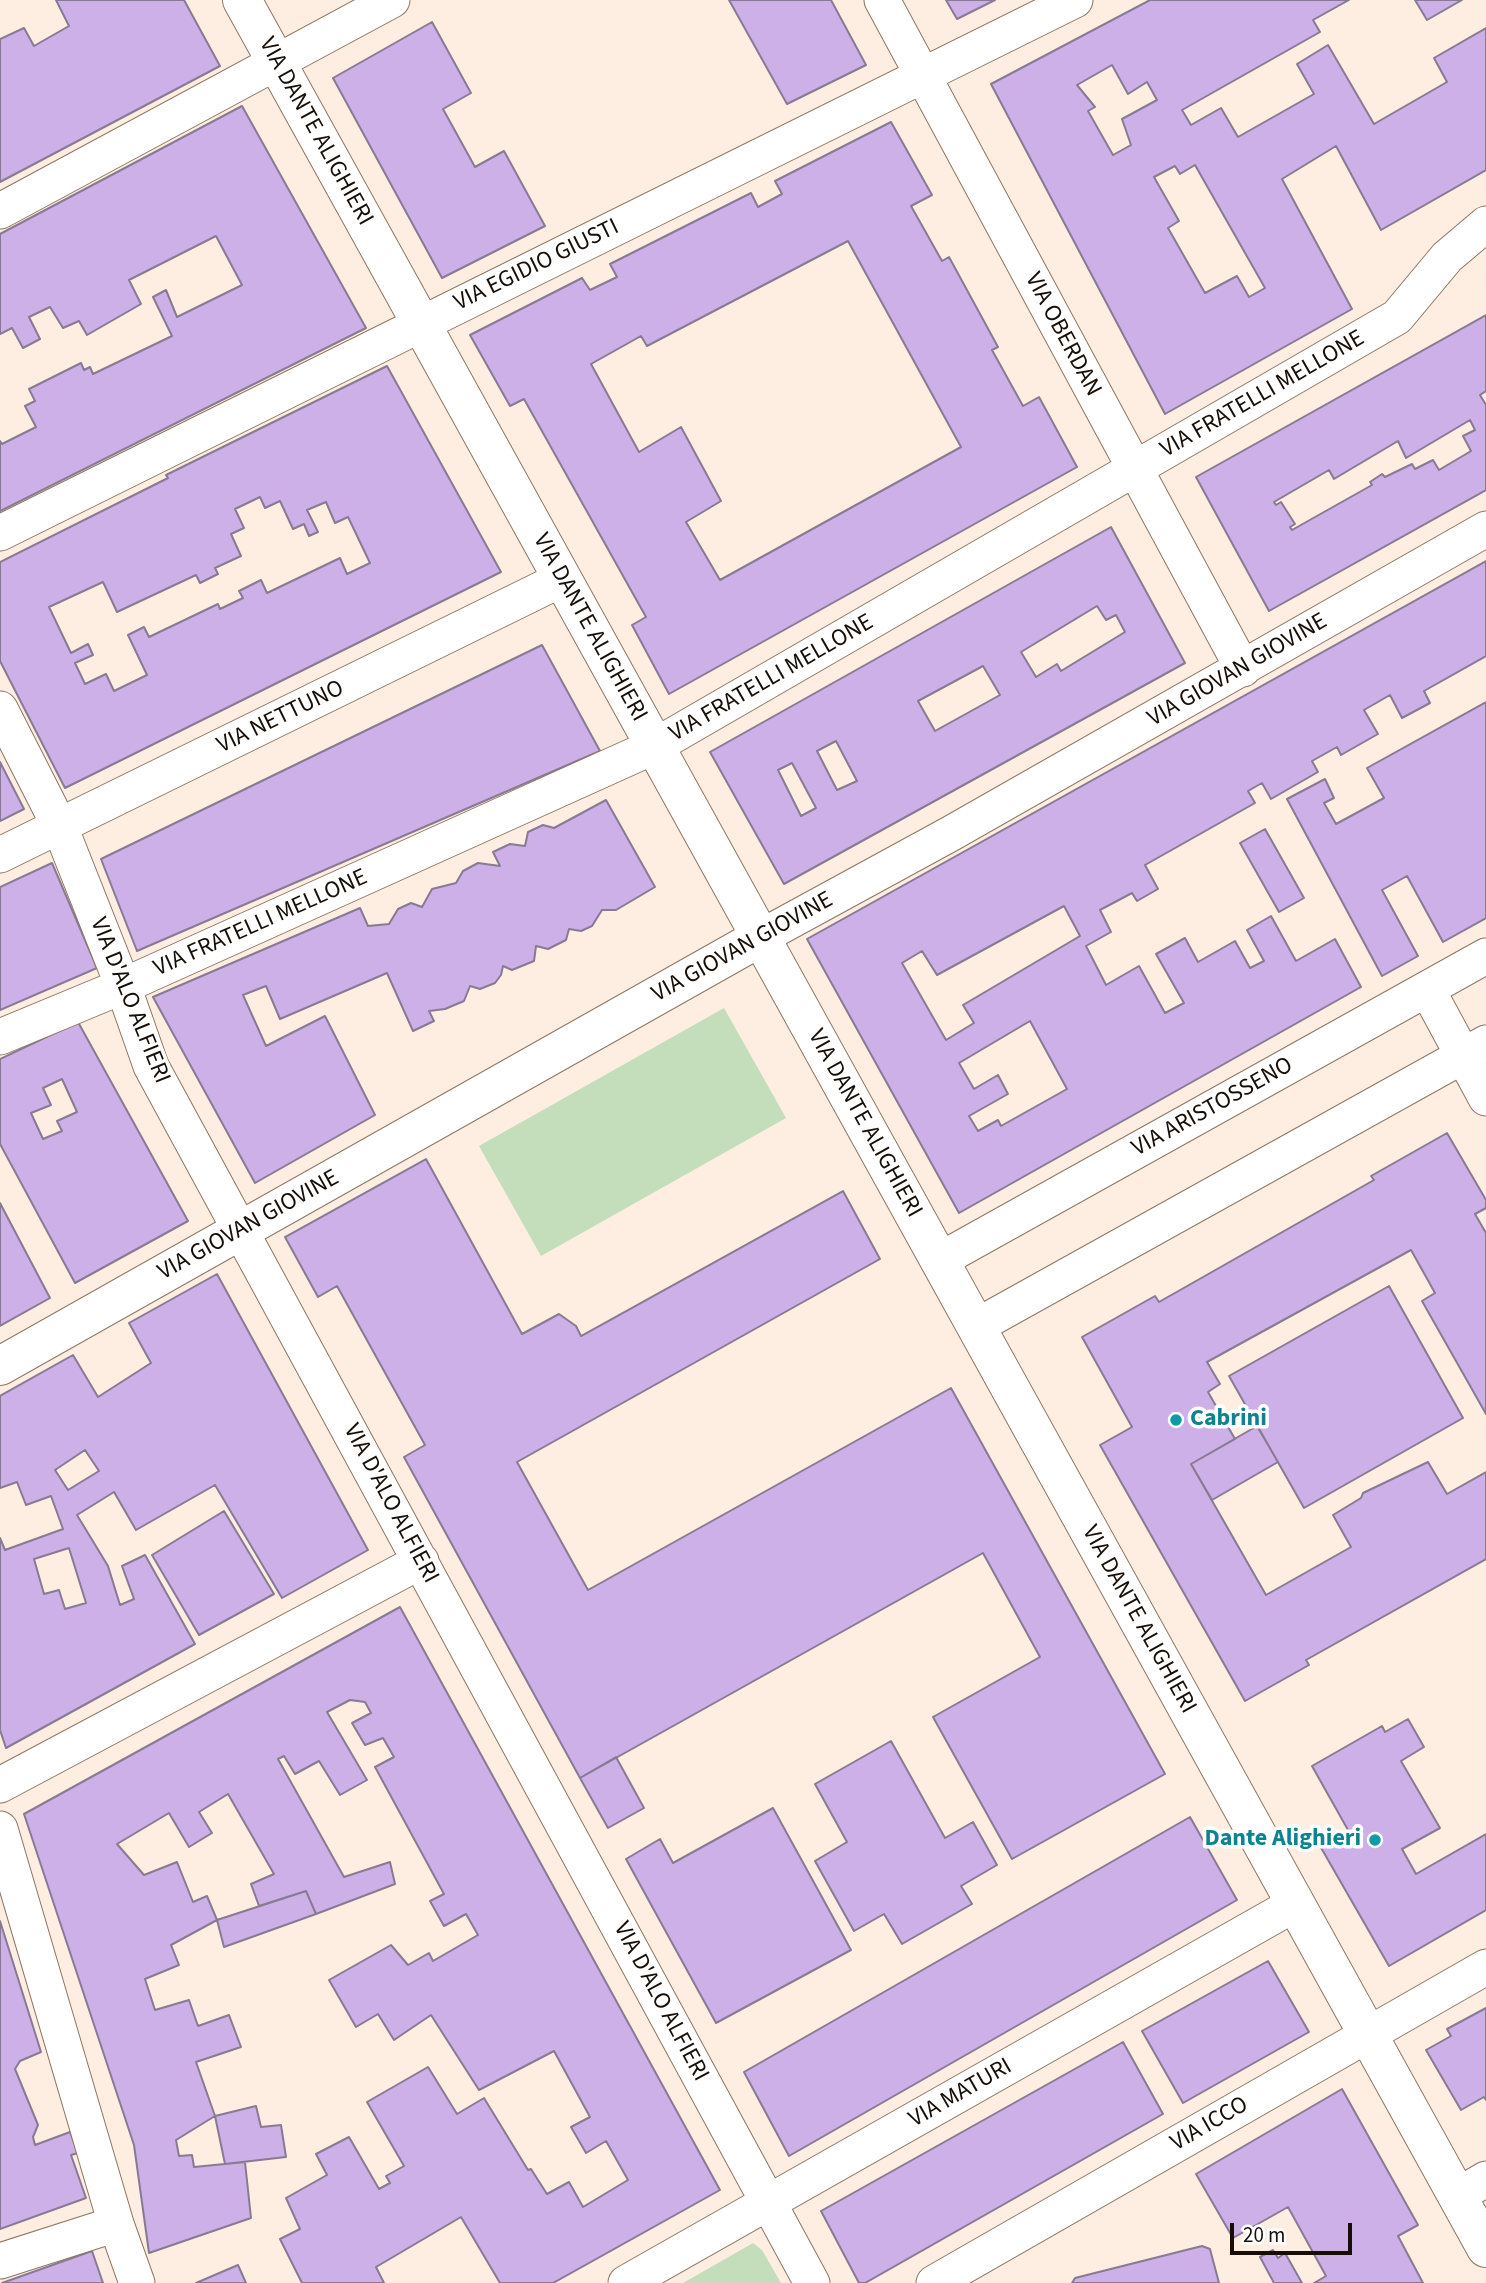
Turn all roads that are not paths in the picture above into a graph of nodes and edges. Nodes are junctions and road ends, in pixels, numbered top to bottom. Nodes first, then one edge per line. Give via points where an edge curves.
1 (242, 0) edge
2 (392, 0) edge
3 (882, 0) edge
4 (1075, 0) edge
5 (276, 62) junction
6 (922, 75) junction
7 (0, 211) edge
8 (1486, 224) edge
9 (420, 324) junction
10 (1135, 470) junction
11 (1486, 529) edge
12 (0, 533) edge
13 (562, 579) junction
14 (1242, 669) junction
15 (0, 709) edge
16 (655, 746) junction
17 (60, 827) junction
18 (0, 855) edge
19 (761, 937) junction
20 (1486, 956) edge
21 (124, 986) junction
22 (1427, 989) junction
23 (0, 1037) edge
24 (1474, 1050) edge
25 (1486, 1098) edge
26 (241, 1230) junction
27 (940, 1260) junction
28 (976, 1326) junction
29 (0, 1366) edge
30 (421, 1561) junction
31 (0, 1785) edge
32 (0, 1829) edge
33 (1295, 1904) junction
34 (1486, 1967) edge
35 (1369, 2033) junction
36 (1471, 2188) edge
37 (769, 2204) junction
38 (116, 2224) junction
39 (1486, 2248) edge
40 (0, 2261) edge
41 (137, 2283) edge
42 (626, 2283) edge
43 (812, 2283) edge
44 (934, 2283) edge

1 - 5 street, VIA DANTE ALIGHIERI
2 - 5 street
3 - 6 street, VIA OBERDAN
4 - 6 street, VIA EGIDIO GIUSTI
5 - 7 street
5 - 9 street, VIA DANTE ALIGHIERI
6 - 9 street, VIA EGIDIO GIUSTI
6 - 10 street, VIA OBERDAN
8 - 10 street, VIA FRATELLI MELLONE via 1447,257 1397,317
9 - 12 street, VIA EGIDIO GIUSTI
9 - 13 street, VIA DANTE ALIGHIERI
10 - 14 street, VIA OBERDAN
10 - 16 street, VIA FRATELLI MELLONE
11 - 14 street, VIA GIOVAN GIOVINE
13 - 16 street, VIA DANTE ALIGHIERI
13 - 17 street, VIA NETTUNO
14 - 19 street, VIA GIOVAN GIOVINE
15 - 17 street, VIA D'ALO ALFIERI
16 - 19 street, VIA DANTE ALIGHIERI
16 - 21 street, VIA FRATELLI MELLONE
17 - 18 street, VIA NETTUNO
17 - 21 street, VIA D'ALO ALFIERI
19 - 26 street, VIA GIOVAN GIOVINE
19 - 27 street, VIA DANTE ALIGHIERI
20 - 22 street, VIA ARISTOSSENO
21 - 23 street, VIA FRATELLI MELLONE
21 - 26 street, VIA D'ALO ALFIERI via 151,1066
22 - 24 street
22 - 27 street, VIA ARISTOSSENO
24 - 25 street
24 - 28 street
26 - 29 street, VIA GIOVAN GIOVINE
26 - 30 street, VIA D'ALO ALFIERI
27 - 28 street, VIA DANTE ALIGHIERI
28 - 33 street, VIA DANTE ALIGHIERI
30 - 31 street
30 - 37 street, VIA D'ALO ALFIERI
32 - 38 street
33 - 35 street, VIA DANTE ALIGHIERI
33 - 37 street, VIA MATURI
34 - 35 street, VIA ICCO
35 - 36 street, VIA DANTE ALIGHIERI
35 - 44 street, VIA ICCO
36 - 39 street, VIA DANTE ALIGHIERI
37 - 42 street, VIA MATURI
37 - 43 street, VIA D'ALO ALFIERI
38 - 40 street
38 - 41 street

